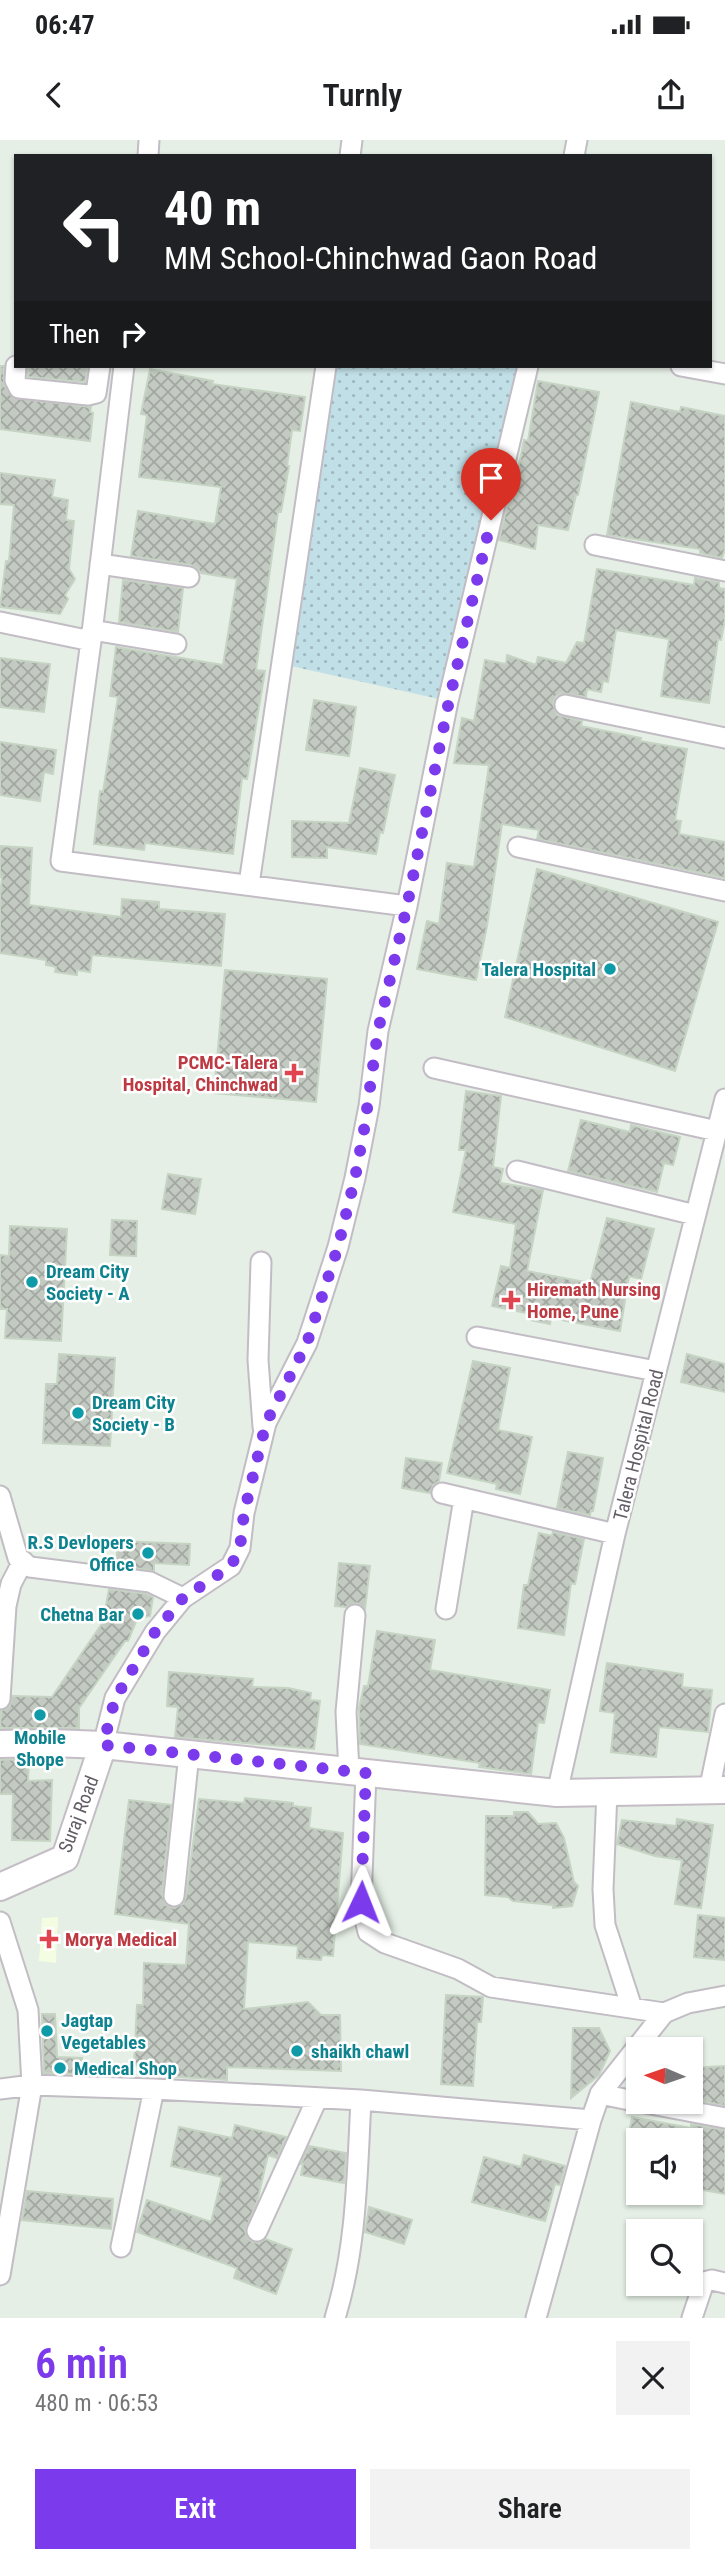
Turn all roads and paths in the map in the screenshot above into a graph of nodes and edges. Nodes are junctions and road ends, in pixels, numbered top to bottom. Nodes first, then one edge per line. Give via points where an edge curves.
1 (16, 368) edge
2 (100, 368) edge
3 (124, 368) edge
4 (326, 368) edge
5 (528, 368) edge
6 (692, 368) edge
7 (725, 374) edge
8 (595, 545) dead end
9 (100, 564) junction
10 (725, 571) edge
11 (189, 577) dead end
12 (0, 622) edge
13 (91, 635) junction
14 (176, 644) dead end
15 (565, 705) dead end
16 (725, 738) edge
17 (519, 847) dead end
18 (249, 884) junction
19 (725, 891) edge
20 (407, 906) junction
21 (434, 1068) dead end
22 (725, 1099) edge
23 (717, 1131) junction
24 (517, 1171) dead end
25 (695, 1215) junction
26 (261, 1262) dead end
27 (477, 1337) dead end
28 (656, 1371) junction
29 (263, 1435) junction
30 (442, 1493) dead end
31 (0, 1496) edge
32 (464, 1499) junction
33 (615, 1534) junction
34 (23, 1561) junction
35 (183, 1598) junction
36 (446, 1609) dead end
37 (355, 1615) dead end
38 (0, 1699) edge
39 (725, 1714) edge
40 (0, 1744) edge
41 (103, 1745) junction
42 (189, 1754) junction
43 (357, 1772) junction
44 (607, 1791) junction
45 (717, 1791) edge
46 (557, 1793) junction
47 (0, 1887) edge
48 (174, 1896) dead end
49 (0, 1922) edge
50 (3, 1938) edge
51 (725, 1996) edge
52 (632, 2008) junction
53 (664, 2013) junction
54 (32, 2085) junction
55 (0, 2089) edge
56 (154, 2089) junction
57 (600, 2094) junction
58 (317, 2099) junction
59 (626, 2099) edge
60 (361, 2100) junction
61 (700, 2114) edge
62 (725, 2119) edge
63 (591, 2120) junction
64 (257, 2231) dead end
65 (121, 2247) dead end
66 (0, 2275) edge
67 (725, 2283) edge
68 (335, 2318) edge
69 (536, 2318) edge
70 (692, 2318) edge

1 - 2 street via 19,388 88,395 96,393
3 - 9 street
4 - 18 street
5 - 20 street via 449,701
6 - 7 street
8 - 10 street
9 - 11 street
9 - 13 street
12 - 13 street
13 - 14 street
13 - 18 street via 61,861
15 - 16 street
17 - 19 street
18 - 20 street
20 - 29 street via 378,1031 364,1130 338,1247 307,1343
21 - 23 street
22 - 23 street, Talera Hospital Road
23 - 25 street, Talera Hospital Road
24 - 25 street
25 - 28 street, Talera Hospital Road
26 - 29 street via 258,1360
27 - 28 street
28 - 33 street, Talera Hospital Road
29 - 35 street via 240,1548 231,1566
30 - 32 street
31 - 34 street via 18,1558
32 - 33 street
32 - 36 street
33 - 46 street, Talera Hospital Road
34 - 35 street via 30,1567 150,1583
34 - 38 street via 6,1606
35 - 41 street via 155,1632 115,1699
37 - 43 street via 345,1712
39 - 45 street
40 - 41 main road
41 - 42 main road
41 - 47 main road, Suraj Road via 65,1858
42 - 43 main road
42 - 48 street
43 - 46 main road
43 - 52 street via 361,1902 368,1932 384,1943 458,1969 491,1987
44 - 45 main road
44 - 46 main road
44 - 52 street via 605,1925
49 - 50 street
50 - 54 street via 28,2010
51 - 53 street
52 - 53 street
53 - 57 street
54 - 55 street
54 - 56 street
54 - 66 street
56 - 58 street
56 - 65 street
57 - 59 street
57 - 63 street
58 - 60 street
58 - 64 street
60 - 63 street
60 - 68 street via 355,2225
61 - 62 street
63 - 69 street
67 - 70 street via 704,2282

